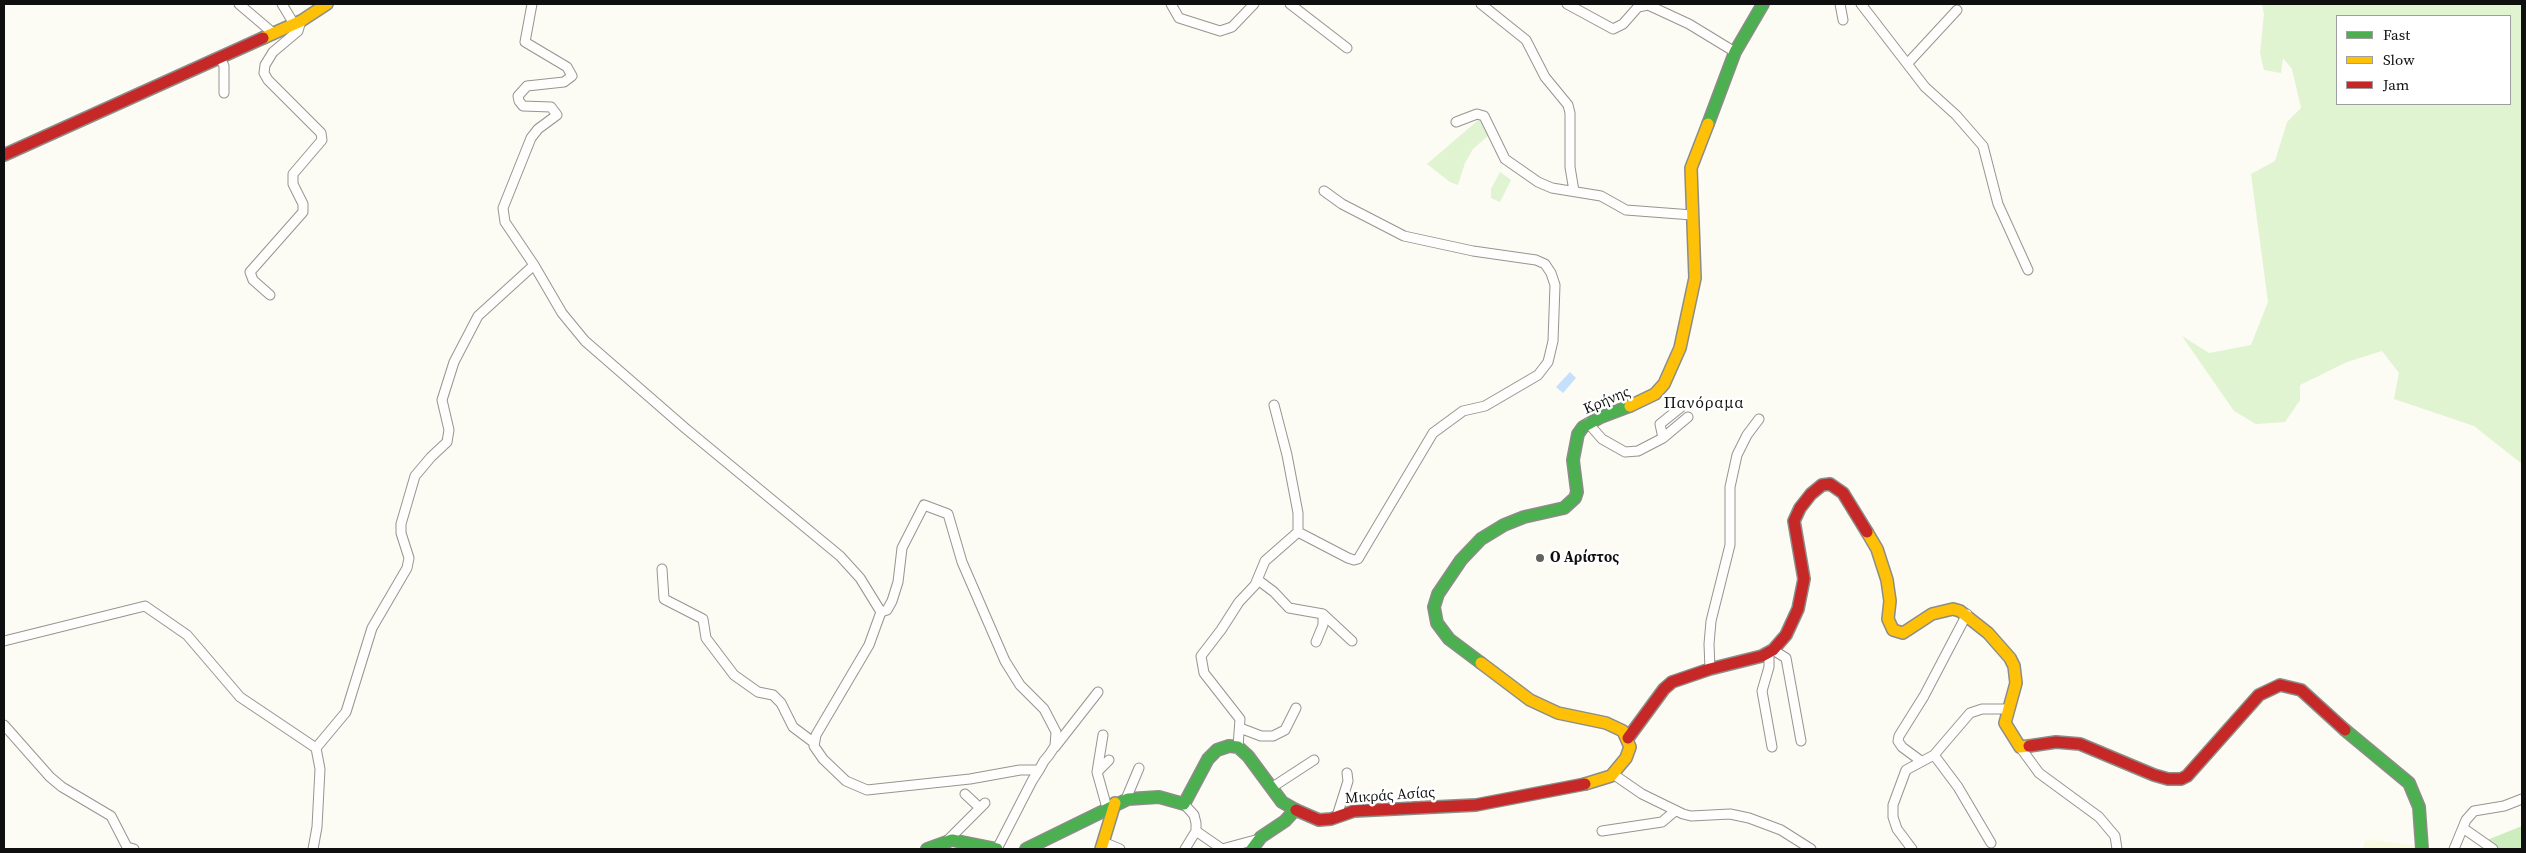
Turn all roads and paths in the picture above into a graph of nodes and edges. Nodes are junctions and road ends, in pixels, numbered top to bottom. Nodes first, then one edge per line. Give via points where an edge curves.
1 (239, 4) edge
2 (282, 4) edge
3 (327, 4) edge
4 (532, 4) edge
5 (1171, 4) edge
6 (1254, 4) edge
7 (1290, 4) edge
8 (1481, 4) edge
9 (1567, 4) edge
10 (1840, 4) edge
11 (1760, 5) edge
12 (1865, 5) edge
13 (1957, 10) dead end
14 (1843, 20) dead end
15 (298, 22) junction
16 (273, 33) junction
17 (1347, 48) dead end
18 (1735, 52) junction
19 (220, 57) junction
20 (1908, 63) junction
21 (224, 93) dead end
22 (1456, 122) dead end
23 (4, 155) edge
24 (1324, 191) dead end
25 (1574, 191) junction
26 (1692, 215) junction
27 (534, 265) junction
28 (2028, 270) dead end
29 (270, 295) dead end
30 (1274, 405) dead end
31 (1680, 408) dead end
32 (1688, 417) dead end
33 (1759, 419) dead end
34 (1588, 423) junction
35 (1663, 438) junction
36 (1298, 532) junction
37 (662, 568) dead end
38 (1258, 580) junction
39 (881, 612) junction
40 (1323, 614) junction
41 (1966, 614) junction
42 (1352, 641) dead end
43 (4, 642) edge
44 (1316, 642) dead end
45 (1771, 651) junction
46 (1710, 669) junction
47 (1098, 692) dead end
48 (1296, 708) dead end
49 (2008, 709) junction
50 (4, 725) edge
51 (1240, 728) junction
52 (1103, 735) dead end
53 (1628, 738) junction
54 (1801, 740) dead end
55 (814, 742) junction
56 (1238, 747) junction
57 (1772, 747) dead end
58 (2020, 747) junction
59 (316, 748) junction
60 (1051, 751) junction
61 (1934, 754) junction
62 (1108, 760) dead end
63 (1314, 760) dead end
64 (1921, 762) junction
65 (1139, 768) dead end
66 (1039, 770) junction
67 (1097, 772) junction
68 (1347, 773) dead end
69 (1613, 774) junction
70 (1271, 788) junction
71 (965, 794) dead end
72 (2522, 799) edge
73 (1116, 803) junction
74 (1184, 804) junction
75 (1294, 811) junction
76 (1675, 811) junction
77 (1337, 816) junction
78 (2463, 828) junction
79 (1196, 831) junction
80 (1602, 831) dead end
81 (1259, 839) junction
82 (948, 841) junction
83 (1991, 843) dead end
84 (1102, 845) edge
85 (134, 849) edge
86 (313, 849) edge
87 (927, 849) edge
88 (997, 849) edge
89 (1026, 849) edge
90 (1120, 849) edge
91 (1185, 849) edge
92 (1252, 849) edge
93 (1811, 849) edge
94 (1912, 849) edge
95 (2117, 849) edge
96 (2422, 849) edge
97 (2454, 849) edge
98 (2493, 849) edge

1 - 16 street
2 - 15 street
3 - 15 street
4 - 27 street via 525,42 567,67 572,76 564,82 526,86 518,96 523,106 551,107 557,115 538,129 532,138 503,208 505,222
5 - 6 street via 1179,18 1220,31 1232,27
7 - 17 street
8 - 25 street via 1526,40 1538,66 1568,105
9 - 18 street via 1613,29 1623,24 1638,7 1648,5
10 - 14 street
11 - 18 street, Κρήνης
12 - 20 street
13 - 20 street
15 - 16 street
15 - 29 street via 298,31 273,52 264,73 321,133 322,140 293,174 293,184 303,204 303,212 250,272 253,280
16 - 19 street
18 - 26 street, Κρήνης via 1691,168
19 - 21 street via 224,66
19 - 23 street
20 - 28 street via 1925,87 1983,146 1998,204
22 - 25 street via 1477,114 1484,116 1501,152 1512,166 1545,185
24 - 36 street via 1342,204 1404,236 1545,264 1555,286 1554,329 1548,362 1538,375 1485,406 1463,411 1433,433 1358,559 1348,558
25 - 26 street via 1601,196 1626,210
26 - 34 street, Κρήνης via 1695,278 1680,348 1671,372 1655,394 1642,402
27 - 39 street via 562,313 585,341 684,428 840,556 860,578
27 - 59 street via 478,316 454,362 442,400 449,430 447,442 415,476 401,524 409,558 407,568 372,628 346,712
30 - 36 street via 1298,513
31 - 35 street via 1660,424
32 - 35 street
33 - 46 street via 1737,454 1730,487 1730,545 1711,622
34 - 35 street via 1602,439 1625,452 1638,451
34 - 53 street, Κρήνης via 1578,434 1574,448 1575,498 1564,508 1524,517 1481,539 1468,550 1441,589 1434,612 1440,628 1456,645 1530,700 1558,713 1611,724
36 - 38 street via 1265,561
37 - 55 street via 664,599 703,619 706,638 734,675 758,692 773,695 782,702 793,727
38 - 40 street via 1289,608
38 - 51 street via 1200,659 1204,673 1221,698 1236,712
39 - 55 street via 869,645
39 - 60 street via 888,610 893,599 902,548 922,506 947,513 964,568 1005,660 1020,685 1044,709 1054,727 1057,738
40 - 42 street
40 - 44 street via 1323,625
41 - 45 street via 1952,609 1942,611 1903,633 1893,630 1888,619 1888,580 1872,540 1840,490 1825,484 1804,502 1794,521 1804,572 1802,595 1792,626
41 - 49 street via 1995,640 2014,666 2015,691
41 - 64 street via 1924,696 1899,736 1902,747
43 - 59 street via 145,606 187,635 240,697
45 - 46 street via 1753,660
45 - 54 street via 1786,658
45 - 57 street via 1762,691
46 - 53 street via 1668,685
47 - 60 street
48 - 51 street via 1284,730 1273,736 1261,736
49 - 58 street via 2007,729
49 - 61 street via 1982,709 1970,713
50 - 85 street via 50,777 111,816 127,847
51 - 56 street
52 - 67 street
53 - 69 street via 1629,751
55 - 66 street via 823,760 846,781 867,790
56 - 70 street, Μικράς Ασίας
56 - 74 street via 1226,746 1213,754
58 - 95 street via 2038,773 2099,817 2115,836
58 - 96 street via 2056,742 2080,744 2154,775 2181,779 2259,694 2280,685 2290,686 2301,690 2321,706 2355,740 2409,783 2419,807
59 - 86 street via 320,769 318,827
60 - 66 street
61 - 64 street
61 - 83 street
62 - 67 street
63 - 70 street
64 - 94 street via 1906,770 1893,806 1897,829
65 - 73 street
66 - 88 street
67 - 73 street
68 - 77 street via 1348,781
69 - 76 street via 1631,788
69 - 77 street, Μικράς Ασίας via 1576,786 1476,805 1360,810
70 - 75 street, Μικράς Ασίας
71 - 82 street via 982,806
72 - 78 street via 2474,811
73 - 74 street via 1140,796
73 - 84 street
73 - 89 street
74 - 79 street via 1194,815
75 - 77 street, Μικράς Ασίας via 1319,820
75 - 81 street
76 - 80 street via 1662,822
76 - 93 street via 1691,816 1730,814 1750,818 1781,830
78 - 97 street
78 - 98 street
79 - 81 street via 1222,849
79 - 91 street
81 - 92 street
82 - 87 street
82 - 88 street
84 - 90 street

